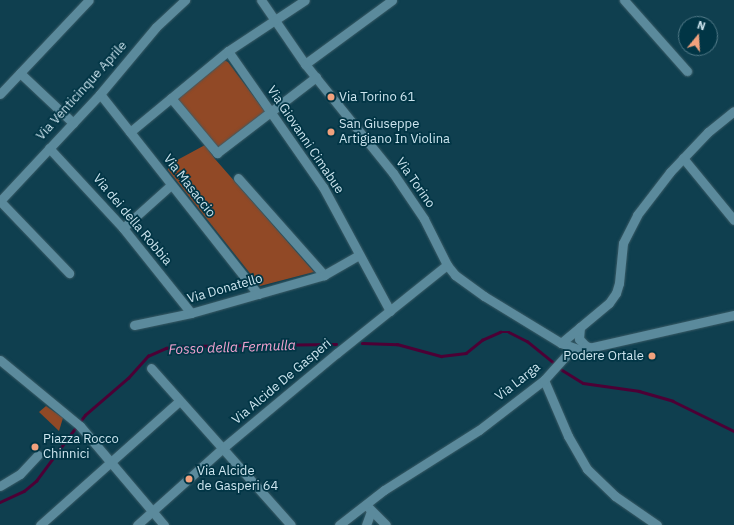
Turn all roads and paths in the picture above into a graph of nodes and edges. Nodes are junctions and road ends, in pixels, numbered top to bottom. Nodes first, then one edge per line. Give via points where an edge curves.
1 (89, 0) edge
2 (185, 0) edge
3 (261, 0) edge
4 (305, 0) edge
5 (392, 0) edge
6 (624, 0) edge
7 (274, 20) junction
8 (228, 51) junction
9 (305, 64) junction
10 (687, 70) dead end
11 (20, 73) junction
12 (316, 77) junction
13 (0, 94) edge
14 (100, 94) junction
15 (171, 98) junction
16 (734, 111) edge
17 (272, 112) junction
18 (72, 123) junction
19 (130, 132) junction
20 (49, 148) junction
21 (683, 158) junction
22 (238, 178) dead end
23 (171, 185) junction
24 (0, 201) edge
25 (734, 220) edge
26 (123, 228) junction
27 (359, 255) junction
28 (447, 265) junction
29 (69, 273) dead end
30 (324, 275) junction
31 (258, 294) junction
32 (390, 311) junction
33 (191, 313) junction
34 (734, 315) edge
35 (134, 325) dead end
36 (580, 327) junction
37 (561, 343) junction
38 (592, 348) junction
39 (572, 349) junction
40 (0, 360) edge
41 (151, 368) dead end
42 (544, 380) junction
43 (180, 401) junction
44 (224, 447) junction
45 (38, 455) dead end
46 (112, 464) junction
47 (0, 486) edge
48 (369, 508) junction
49 (153, 512) junction
50 (40, 525) edge
51 (137, 525) edge
52 (164, 525) edge
53 (291, 525) edge
54 (339, 525) edge
55 (366, 525) edge
56 (386, 525) edge
57 (657, 525) edge

1 - 11 street
2 - 14 street, Via Venticinque Aprile via 156,27
3 - 7 street, Via Torino
4 - 7 street
5 - 9 street
6 - 10 street
7 - 8 street
7 - 9 street, Via Torino
8 - 15 street
8 - 17 street, Via Giovanni Cimabue
9 - 12 street, Via Torino
11 - 13 street
11 - 18 street
12 - 17 street
12 - 28 street, Via Torino via 393,172 424,220
14 - 18 street, Via Venticinque Aprile
14 - 19 street, Via Masaccio
15 - 17 street via 217,154
15 - 19 street
16 - 21 street via 708,132
17 - 27 street, Via Giovanni Cimabue via 323,187
18 - 20 street, Via Venticinque Aprile
19 - 23 street, Via Masaccio
20 - 24 street, Via Venticinque Aprile
20 - 26 street, Via dei della Robbia
21 - 25 street
21 - 36 street via 637,215 623,243 616,293 609,303
22 - 30 street
23 - 26 street
23 - 31 street, Via Masaccio
24 - 29 street
26 - 33 street, Via dei della Robbia
27 - 30 street, Via Donatello
27 - 32 street, Via Giovanni Cimabue
28 - 32 street, Via Alcide De Gasperi
28 - 37 street, Via Torino via 455,275 484,296
30 - 31 street, Via Donatello
31 - 33 street, Via Donatello
32 - 44 street, Via Alcide De Gasperi
33 - 35 street, Via Donatello
34 - 38 street
36 - 37 street
36 - 38 street via 580,339
37 - 39 street, Via Torino
38 - 39 street
39 - 42 street, Via Larga
40 - 46 street via 74,421
41 - 43 street
42 - 48 street, Via Larga via 480,430 401,479
42 - 57 street via 568,436 587,469 615,496
43 - 44 street
43 - 46 street
44 - 49 street, Via Alcide De Gasperi
44 - 53 street
45 - 47 street via 20,474
46 - 49 street
46 - 50 street
48 - 54 street, Via Larga
48 - 55 street
48 - 56 street
49 - 51 street, Via Alcide De Gasperi
49 - 52 street

